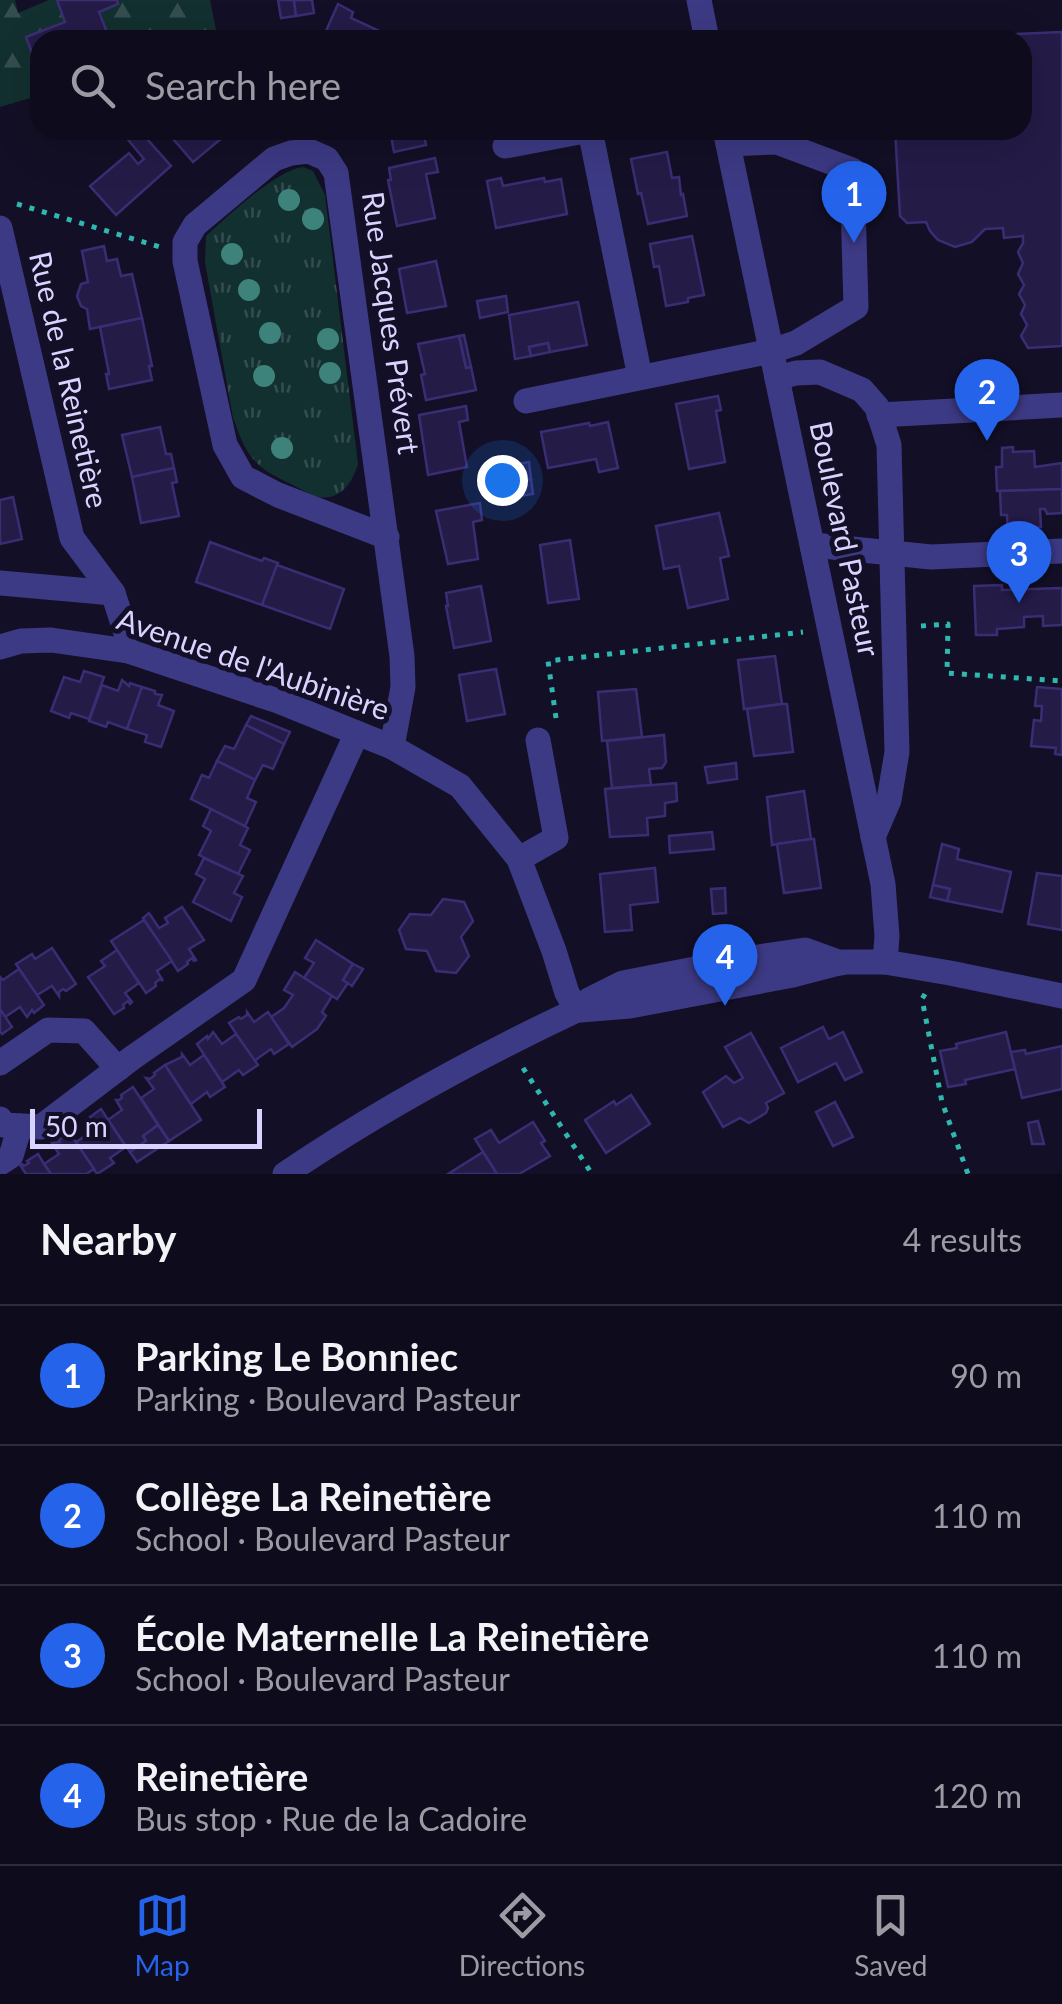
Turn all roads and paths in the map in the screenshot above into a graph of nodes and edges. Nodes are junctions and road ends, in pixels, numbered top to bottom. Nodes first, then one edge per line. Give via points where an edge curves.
1 (700, 0) edge
2 (705, 30) edge
3 (538, 140) edge
4 (592, 140) edge
5 (727, 140) edge
6 (756, 140) edge
7 (506, 146) dead end
8 (17, 204) dead end
9 (0, 228) edge
10 (185, 252) junction
11 (771, 351) junction
12 (640, 378) junction
13 (777, 378) junction
14 (526, 400) dead end
15 (1062, 405) edge
16 (880, 416) junction
17 (387, 537) junction
18 (813, 549) junction
19 (1062, 551) edge
20 (891, 554) junction
21 (0, 584) edge
22 (113, 594) junction
23 (831, 628) junction
24 (894, 628) junction
25 (0, 647) edge
26 (128, 651) junction
27 (1062, 681) edge
28 (357, 733) junction
29 (538, 740) joint
30 (392, 747) junction
31 (873, 837) junction
32 (519, 860) junction
33 (885, 962) junction
34 (1062, 996) edge
35 (922, 999) dead end
36 (576, 1010) junction
37 (506, 1044) junction
38 (0, 1063) edge
39 (118, 1069) junction
40 (10, 1122) edge
41 (0, 1163) edge
42 (589, 1173) edge
43 (285, 1174) edge
44 (968, 1174) edge

1 - 2 street
3 - 7 street
4 - 12 street
5 - 11 street, Boulevard Pasteur
6 - 11 street via 852,170 856,308 796,344
8 - 10 path
9 - 22 street, Rue de la Reinetière via 72,538
10 - 17 street via 224,445 243,477
10 - 17 street, Rue Jacques Prévert via 195,224 274,159 309,150 327,159 336,173
11 - 12 street
11 - 13 street, Boulevard Pasteur
12 - 14 street
13 - 16 street via 820,372 862,390
13 - 18 street, Boulevard Pasteur
15 - 16 street
16 - 20 street via 888,445
17 - 30 street, Rue Jacques Prévert via 403,686
18 - 20 street
18 - 23 street, Boulevard Pasteur
19 - 20 street
20 - 24 street
21 - 22 street
22 - 26 street, Rue de la Reinetière
23 - 29 path via 548,661 558,736
23 - 31 street, Boulevard Pasteur
24 - 27 path via 948,624 948,673
24 - 31 street via 897,752 889,800
25 - 26 street, Avenue de l'Aubinière via 51,640
26 - 28 street, Avenue de l'Aubinière
28 - 30 street, Avenue de l'Aubinière
28 - 39 street via 244,980
29 - 32 street via 556,838
30 - 32 street, Avenue de l'Aubinière via 460,786
31 - 33 street, Boulevard Pasteur
32 - 36 street, Avenue de l'Aubinière
33 - 34 street
33 - 36 street via 841,963 804,950 751,958 623,983
35 - 44 path via 942,1102
36 - 37 street
37 - 42 path
37 - 43 street via 379,1112
38 - 39 street via 48,1030 84,1031
39 - 40 street via 41,1127
40 - 41 street via 11,1156

